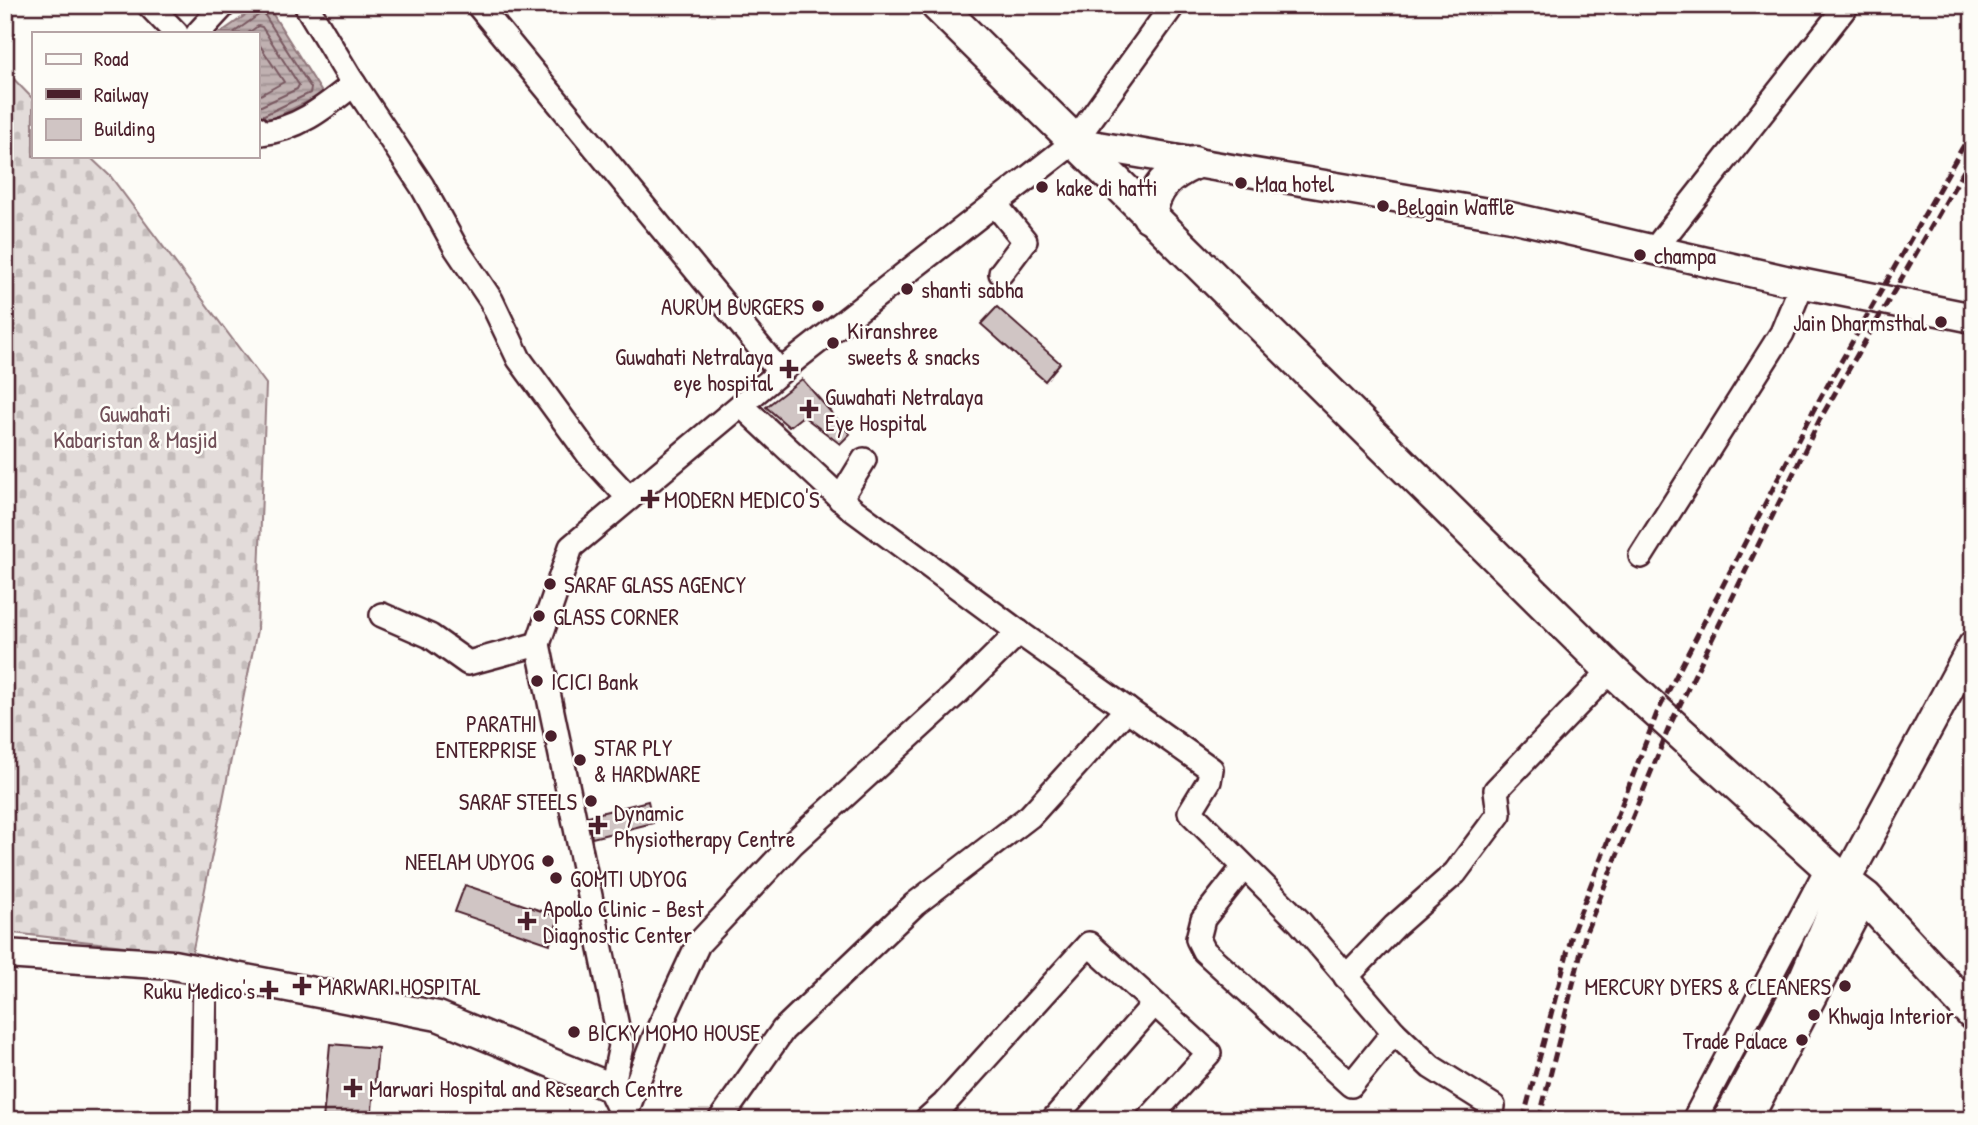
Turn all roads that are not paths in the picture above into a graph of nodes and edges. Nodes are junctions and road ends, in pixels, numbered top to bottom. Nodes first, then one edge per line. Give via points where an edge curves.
1 (149, 5) edge
2 (224, 5) edge
3 (306, 5) edge
4 (478, 5) edge
5 (937, 5) edge
6 (1172, 5) edge
7 (1847, 5) edge
8 (175, 32) edge
9 (199, 32) edge
10 (354, 84) junction
11 (259, 130) edge
12 (1074, 142) junction
13 (1194, 163) junction
14 (995, 204) junction
15 (1149, 216) junction
16 (1654, 250) junction
17 (1001, 272) dead end
18 (1802, 284) junction
19 (1973, 318) edge
20 (780, 372) junction
21 (741, 405) junction
22 (864, 460) dead end
23 (629, 498) junction
24 (840, 499) junction
25 (1641, 556) dead end
26 (382, 615) dead end
27 (1019, 632) junction
28 (538, 644) junction
29 (1973, 645) edge
30 (1611, 670) junction
31 (1127, 709) junction
32 (1244, 867) junction
33 (1846, 883) junction
34 (5, 954) edge
35 (205, 971) junction
36 (1346, 976) junction
37 (1154, 1004) junction
38 (1973, 1014) edge
39 (1394, 1032) junction
40 (612, 1088) junction
41 (626, 1117) edge
42 (936, 1117) edge
43 (203, 1120) edge
44 (720, 1120) edge
45 (1052, 1120) edge
46 (1149, 1120) edge
47 (1491, 1120) edge
48 (1694, 1120) edge
49 (1727, 1120) edge
50 (1750, 1120) edge

1 - 8 street
2 - 9 street
3 - 10 street
4 - 20 street
5 - 12 main road
6 - 12 street
7 - 16 street
10 - 11 street via 315,114 282,131
10 - 23 street via 491,300 519,359 589,455
12 - 13 street
12 - 14 street
12 - 15 main road
13 - 15 main road via 1167,178 1154,196
13 - 16 street via 1511,217
14 - 17 street via 1025,241
14 - 20 street
15 - 30 main road
16 - 18 street
18 - 19 street
18 - 25 street via 1783,333
20 - 21 street
21 - 23 street
21 - 24 street
22 - 24 street
23 - 28 street via 571,547
24 - 27 street
26 - 28 street via 430,636 468,663
27 - 31 street
27 - 41 street via 792,844 698,944 654,1039
28 - 40 street via 621,1046
29 - 33 street
30 - 33 main road
30 - 36 street via 1496,790 1499,814 1455,873
31 - 32 street via 1211,769 1190,812
31 - 44 street via 1030,816 915,904 783,1030
32 - 36 street
32 - 39 street via 1203,919 1198,939 1204,951 1351,1085
33 - 38 main road
33 - 48 street
33 - 49 street via 1804,977
33 - 50 street
34 - 35 street
35 - 40 street via 438,1016
35 - 43 street
36 - 39 street
37 - 42 street via 1088,944
37 - 45 street
37 - 46 street via 1209,1053
39 - 47 street via 1431,1067 1493,1106
40 - 41 street

